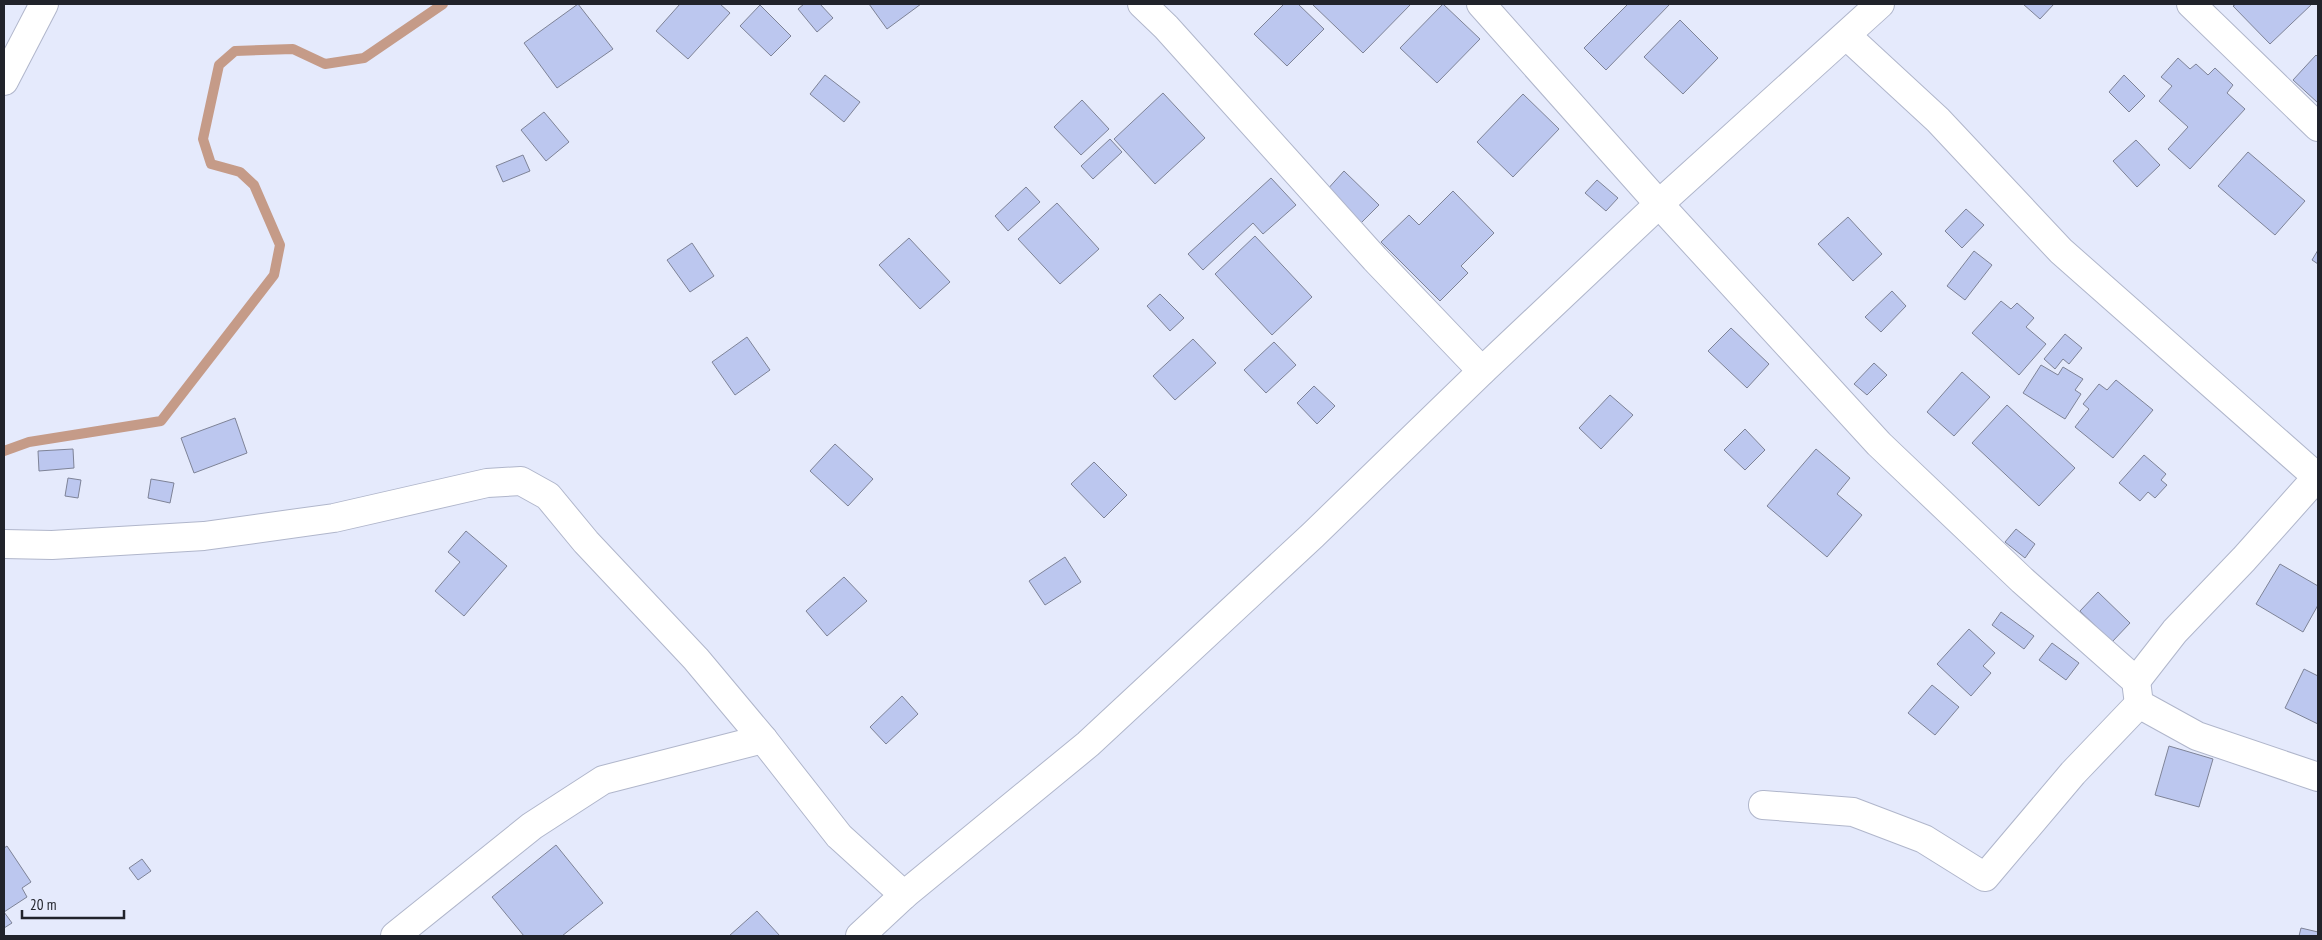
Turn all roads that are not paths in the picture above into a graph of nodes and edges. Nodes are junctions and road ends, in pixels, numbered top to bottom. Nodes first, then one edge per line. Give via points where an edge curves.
1 (44, 4) edge
2 (1142, 4) edge
3 (1481, 4) edge
4 (1880, 4) edge
5 (2191, 4) edge
6 (1847, 36) junction
7 (7, 68) edge
8 (2318, 127) edge
9 (1659, 204) junction
10 (1482, 371) junction
11 (2318, 476) edge
12 (4, 544) edge
13 (2137, 693) junction
14 (763, 738) junction
15 (2318, 777) edge
16 (1762, 805) dead end
17 (904, 895) junction
18 (396, 936) edge
19 (860, 936) edge

1 - 7 street
2 - 10 street
3 - 9 street
4 - 6 street
5 - 8 street
6 - 9 street
6 - 11 street via 1938,120 2061,251
9 - 10 street
9 - 13 street via 1879,444
10 - 17 street via 1313,535 1088,744
11 - 13 street via 2175,631
12 - 14 street via 52,546 204,536 334,518 487,483 521,481 548,496
13 - 15 street via 2197,736
13 - 16 street via 1985,877 1924,838 1853,812
14 - 17 street via 839,836
14 - 18 street via 603,780 532,826
17 - 19 street

